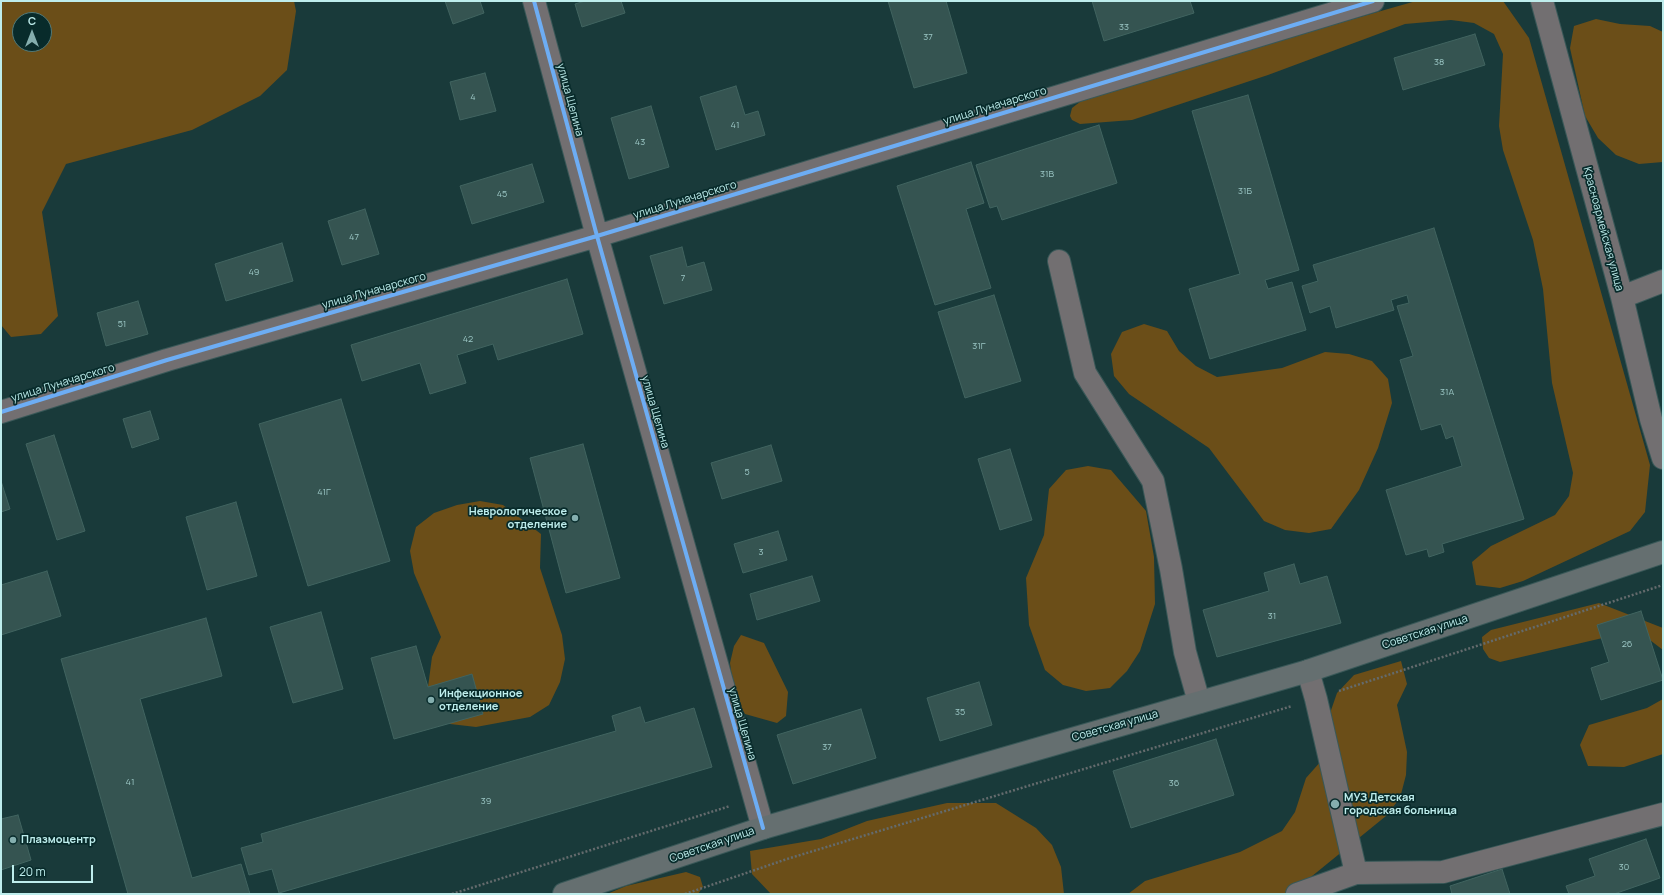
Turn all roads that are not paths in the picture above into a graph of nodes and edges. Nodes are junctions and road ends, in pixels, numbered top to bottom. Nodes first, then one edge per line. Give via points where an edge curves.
1 (534, 1) edge
2 (1373, 1) edge
3 (1542, 1) edge
4 (597, 236) junction
5 (1059, 261) dead end
6 (1663, 281) edge
7 (1622, 297) junction
8 (1, 412) edge
9 (1663, 458) edge
10 (1663, 552) edge
11 (1308, 671) junction
12 (1199, 702) junction
13 (1663, 814) edge
14 (763, 828) junction
15 (1356, 873) junction
16 (564, 894) edge
17 (1297, 894) edge

1 - 4 street, улица Щепина
2 - 4 street, улица Луначарского
3 - 7 street, Красноармейская улица
4 - 8 street, улица Луначарского via 175,358
4 - 14 street, улица Щепина
5 - 12 street via 1085,372 1152,481 1172,569 1186,652
6 - 7 street
7 - 9 street, Красноармейская улица via 1651,419
10 - 11 main road, Советская улица
11 - 12 main road, Советская улица
11 - 15 street
12 - 14 main road, Советская улица
13 - 15 street via 1443,872
14 - 16 main road, Советская улица
15 - 17 street

